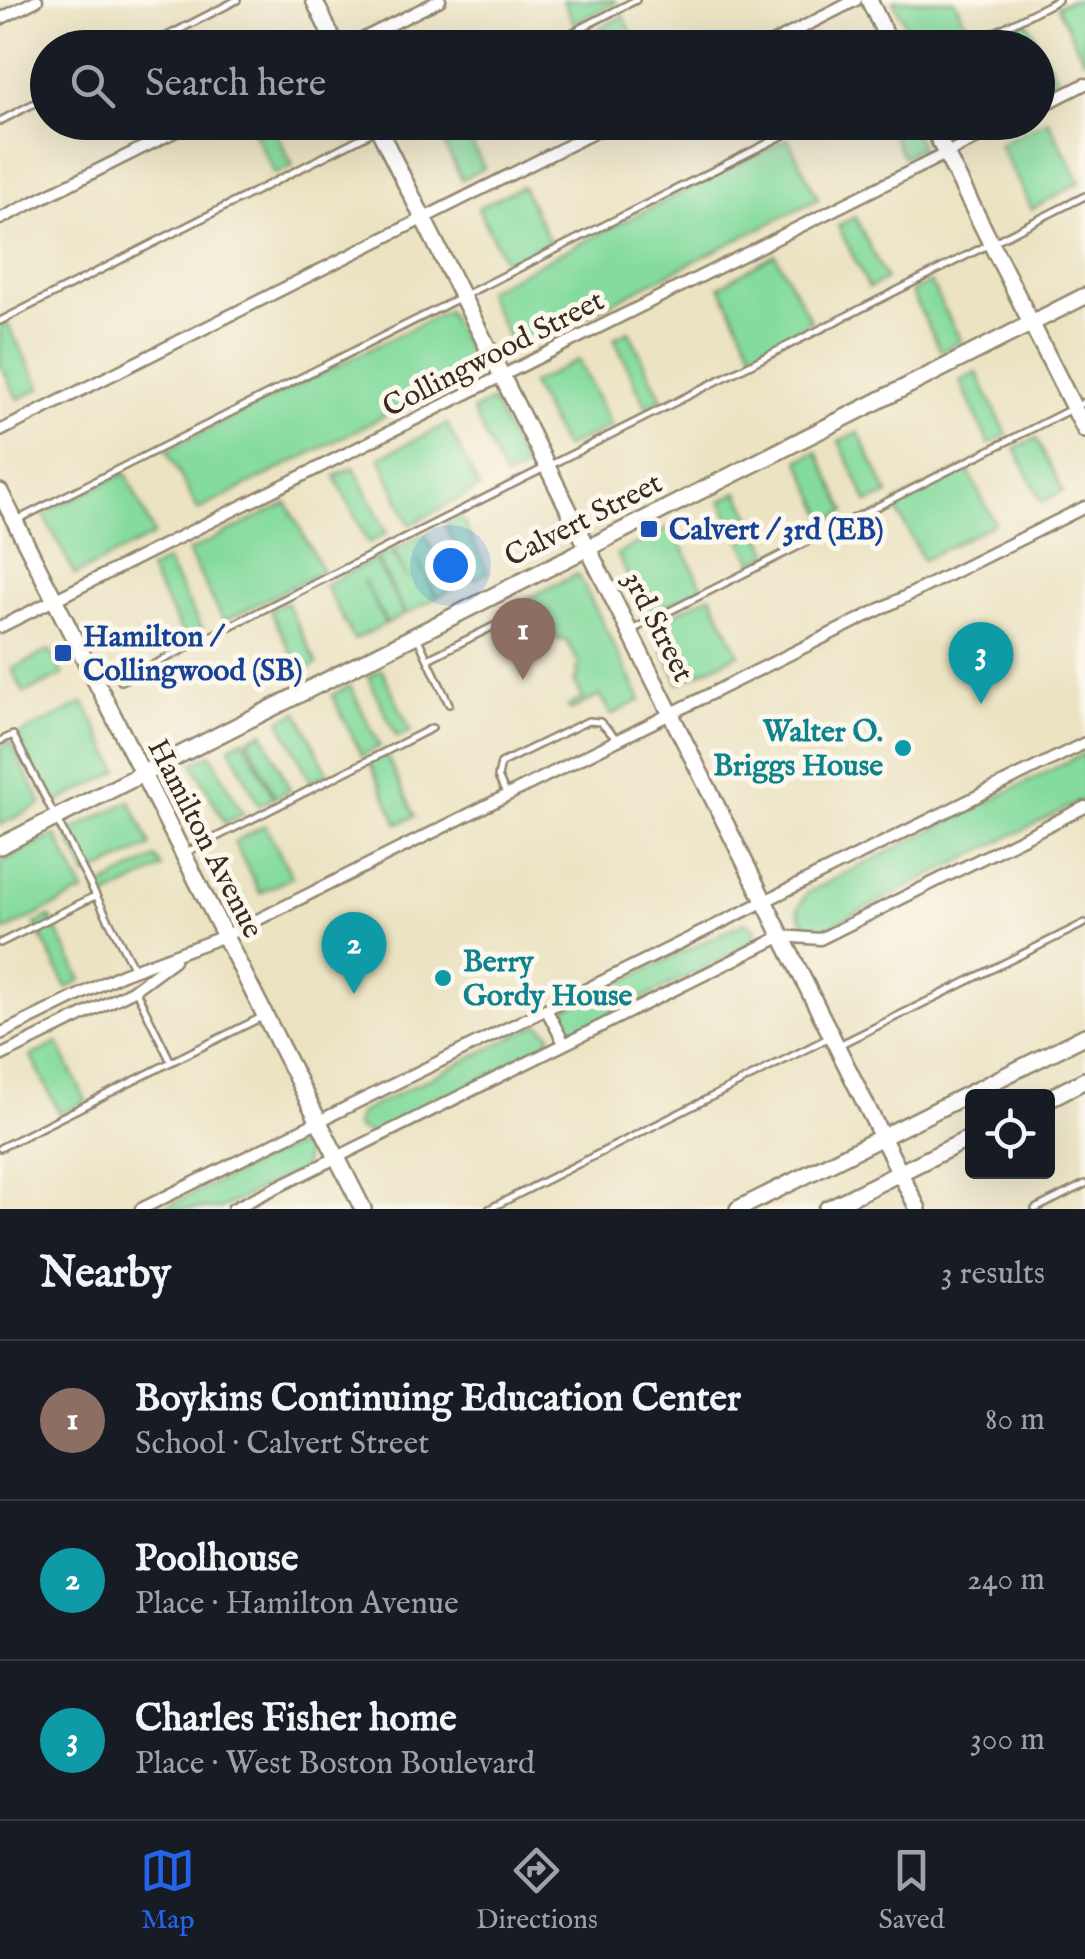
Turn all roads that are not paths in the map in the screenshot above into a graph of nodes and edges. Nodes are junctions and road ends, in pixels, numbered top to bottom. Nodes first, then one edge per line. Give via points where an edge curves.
1 (38, 0) edge
2 (237, 0) edge
3 (314, 0) edge
4 (440, 0) edge
5 (636, 0) edge
6 (856, 0) edge
7 (868, 0) edge
8 (1058, 0) edge
9 (0, 19) edge
10 (179, 30) edge
11 (331, 30) edge
12 (378, 30) edge
13 (577, 30) edge
14 (797, 30) edge
15 (883, 30) edge
16 (999, 30) edge
17 (1085, 84) edge
18 (1055, 99) edge
19 (30, 105) edge
20 (0, 120) edge
21 (158, 140) edge
22 (353, 140) edge
23 (389, 140) edge
24 (579, 140) edge
25 (774, 140) edge
26 (939, 140) edge
27 (974, 140) edge
28 (946, 154) junction
29 (1085, 196) edge
30 (0, 220) edge
31 (424, 220) junction
32 (992, 244) junction
33 (1085, 296) edge
34 (462, 297) junction
35 (0, 320) edge
36 (1031, 322) junction
37 (502, 376) junction
38 (1079, 405) edge
39 (1085, 430) edge
40 (0, 431) edge
41 (546, 465) junction
42 (0, 492) edge
43 (1085, 507) edge
44 (14, 522) junction
45 (589, 547) junction
46 (55, 602) junction
47 (510, 618) dead end
48 (0, 627) edge
49 (631, 630) junction
50 (415, 634) junction
51 (428, 659) junction
52 (121, 681) dead end
53 (449, 704) dead end
54 (672, 714) junction
55 (432, 728) dead end
56 (0, 741) edge
57 (618, 741) junction
58 (1085, 743) edge
59 (142, 774) junction
60 (507, 796) junction
61 (1085, 807) edge
62 (55, 820) junction
63 (0, 846) edge
64 (183, 854) junction
65 (95, 896) junction
66 (764, 902) junction
67 (1085, 923) edge
68 (225, 936) junction
69 (782, 936) junction
70 (0, 943) edge
71 (183, 954) junction
72 (134, 970) junction
73 (134, 988) junction
74 (546, 1009) junction
75 (264, 1016) junction
76 (0, 1034) edge
77 (1085, 1036) edge
78 (834, 1041) junction
79 (564, 1043) junction
80 (0, 1056) edge
81 (172, 1062) junction
82 (1085, 1080) edge
83 (1055, 1095) edge
84 (319, 1122) junction
85 (882, 1137) junction
86 (965, 1140) edge
87 (0, 1148) edge
88 (336, 1156) junction
89 (900, 1172) junction
90 (1085, 1184) edge
91 (142, 1209) edge
92 (233, 1209) edge
93 (363, 1209) edge
94 (489, 1209) edge
95 (738, 1209) edge
96 (827, 1209) edge
97 (918, 1209) edge
98 (1035, 1209) edge

1 - 9 street
2 - 10 lane
3 - 11 street
4 - 12 street
5 - 13 lane
6 - 14 street
7 - 15 street
8 - 16 lane
17 - 18 street
19 - 20 lane
21 - 30 street
22 - 35 lane
23 - 31 street, 3rd Street
24 - 31 street
25 - 34 lane
26 - 28 street
27 - 28 street, Collingwood Street
28 - 32 street
28 - 37 street, Collingwood Street
29 - 32 lane
31 - 34 street, 3rd Street
31 - 40 street
32 - 36 street
32 - 41 lane
33 - 36 street, Calvert Street
34 - 37 street, 3rd Street
34 - 44 lane
36 - 38 street
36 - 45 street, Calvert Street
37 - 41 street, 3rd Street
37 - 46 street, Collingwood Street
38 - 39 street
38 - 49 lane
41 - 45 street, 3rd Street
41 - 52 lane
42 - 44 street, Hamilton Avenue
43 - 54 street
44 - 46 street, Hamilton Avenue
45 - 49 street, 3rd Street
45 - 50 street, Calvert Street
46 - 48 street, Collingwood Street
46 - 59 street, Hamilton Avenue
47 - 51 lane
49 - 54 street, 3rd Street
50 - 51 lane
50 - 59 street, Calvert Street
51 - 53 lane
54 - 57 street
54 - 66 street, 3rd Street
55 - 64 lane
56 - 62 lane via 13,735
57 - 60 street
57 - 60 lane via 593,720 534,747 498,766
58 - 66 street
59 - 62 street, Calvert Street
59 - 64 street, Hamilton Avenue
60 - 68 street
61 - 69 street via 820,939
62 - 63 street, Calvert Street
62 - 65 lane
64 - 68 street, Hamilton Avenue
65 - 70 lane
65 - 72 lane
66 - 69 street, 3rd Street
66 - 74 street
67 - 78 lane
68 - 71 street
68 - 75 street, Hamilton Avenue
69 - 78 street, 3rd Street
69 - 79 street
71 - 72 street
71 - 73 street
72 - 76 street
73 - 80 street
73 - 81 lane
74 - 79 street
74 - 84 street
75 - 81 lane
75 - 84 street, Hamilton Avenue
77 - 85 street
78 - 85 street, 3rd Street
78 - 94 lane
79 - 88 street
81 - 87 lane
82 - 83 street
84 - 88 street, Hamilton Avenue
84 - 91 street
85 - 89 street, 3rd Street
85 - 95 street
86 - 89 street
88 - 92 street
88 - 93 street, Hamilton Avenue
89 - 96 street
89 - 97 street, 3rd Street
90 - 98 lane

